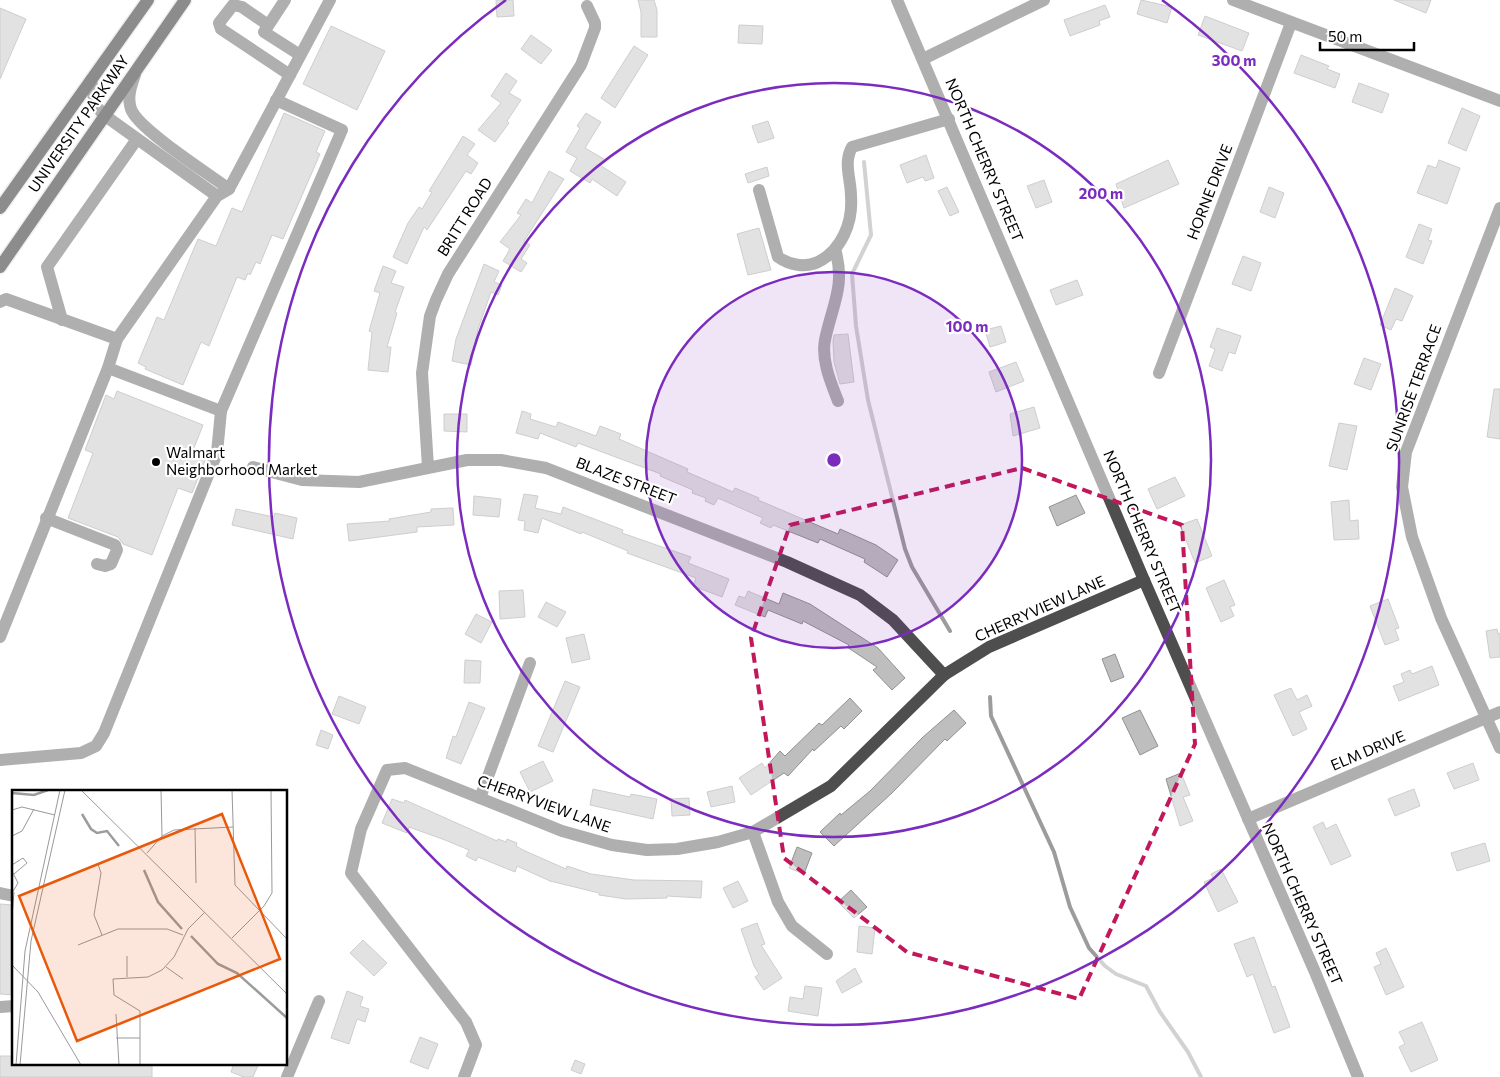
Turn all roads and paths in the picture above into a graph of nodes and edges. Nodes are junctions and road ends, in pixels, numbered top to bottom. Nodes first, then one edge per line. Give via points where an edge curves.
1 (148, 0) edge
2 (185, 0) edge
3 (284, 0) edge
4 (330, 0) edge
5 (897, 0) edge
6 (1044, 0) edge
7 (1233, 0) edge
8 (587, 6) dead end
9 (1291, 23) junction
10 (268, 25) junction
11 (300, 56) junction
12 (924, 59) junction
13 (139, 66) junction
14 (290, 75) junction
15 (91, 80) junction
16 (276, 100) junction
17 (1500, 101) edge
18 (104, 115) junction
19 (949, 119) junction
20 (137, 139) junction
21 (229, 189) junction
22 (759, 190) dead end
23 (217, 196) junction
24 (0, 208) edge
25 (1500, 208) edge
26 (835, 249) junction
27 (0, 267) edge
28 (0, 302) edge
29 (62, 320) junction
30 (117, 339) junction
31 (108, 368) junction
32 (1159, 373) dead end
33 (838, 401) dead end
34 (221, 411) junction
35 (253, 467) dead end
36 (428, 467) junction
37 (46, 518) junction
38 (97, 564) dead end
39 (1144, 580) junction
40 (0, 637) edge
41 (530, 663) dead end
42 (944, 676) junction
43 (1500, 712) edge
44 (1487, 718) junction
45 (1500, 748) edge
46 (0, 760) edge
47 (480, 798) junction
48 (1248, 820) junction
49 (753, 832) junction
50 (827, 954) dead end
51 (319, 1001) dead end
52 (287, 1077) edge
53 (464, 1077) edge
54 (1358, 1077) edge

1 - 15 main road, UNIVERSITY PARKWAY
2 - 13 main road, UNIVERSITY PARKWAY
3 - 10 street
4 - 11 street
5 - 12 street, NORTH CHERRY STREET
6 - 12 street
7 - 9 street
8 - 36 street, BRITT ROAD via 596,23 580,65 448,274 430,316 422,373
9 - 17 street
9 - 32 street, HORNE DRIVE
10 - 11 street via 264,32
10 - 14 street via 242,7 232,5 219,23 221,29
11 - 14 street
12 - 19 street, NORTH CHERRY STREET
13 - 18 main road, UNIVERSITY PARKWAY
13 - 21 street via 129,99 132,111 144,127
14 - 16 street
15 - 18 street via 95,105
15 - 24 main road, UNIVERSITY PARKWAY
16 - 21 street
16 - 34 street via 342,130
18 - 20 street
18 - 27 main road, UNIVERSITY PARKWAY
19 - 26 street via 852,147 847,163 851,212 848,227
19 - 39 street, NORTH CHERRY STREET
20 - 23 street
20 - 29 street via 47,267
21 - 23 street
22 - 26 street via 774,247 783,261 814,264
23 - 30 street
25 - 44 street, SUNRISE TERRACE via 1410,443 1402,486 1412,537 1423,570
26 - 33 street via 840,266 840,286 824,342 828,375
28 - 29 street via 6,299
29 - 30 street
30 - 31 street
31 - 34 street
31 - 37 street
34 - 46 street via 217,453 96,746 81,753
35 - 36 street, BLAZE STREET via 302,480 358,482
36 - 42 street, BLAZE STREET via 467,460 501,460 546,468 778,559 860,595 893,620
37 - 38 street via 115,545 117,550 111,564
37 - 40 street
39 - 42 street, CHERRYVIEW LANE via 989,647
39 - 48 street, NORTH CHERRY STREET
41 - 47 street
42 - 49 street, CHERRYVIEW LANE via 831,786
43 - 44 street, ELM DRIVE
44 - 45 street, SUNRISE TERRACE
44 - 48 street, ELM DRIVE
47 - 49 street, CHERRYVIEW LANE via 562,831 612,845 648,850 718,842
47 - 53 street, CHERRYVIEW LANE via 404,768 387,770 361,829 351,873 466,1022 476,1044
48 - 54 street, NORTH CHERRY STREET
49 - 50 street via 778,902 792,926
51 - 52 street

